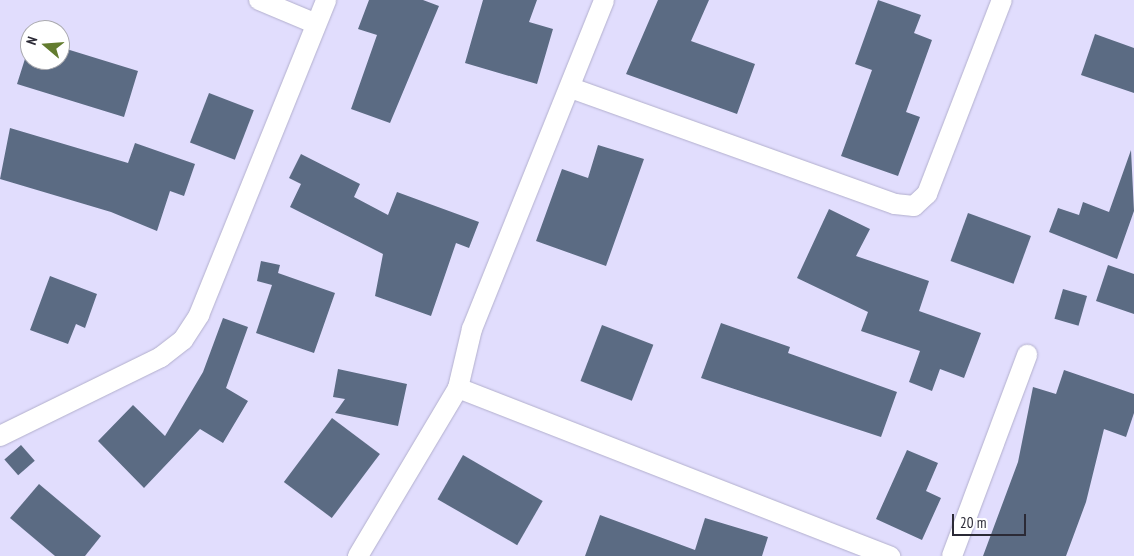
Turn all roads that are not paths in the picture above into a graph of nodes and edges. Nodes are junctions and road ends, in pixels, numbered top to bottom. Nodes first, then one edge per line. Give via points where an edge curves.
1 (259, 0) edge
2 (326, 0) edge
3 (604, 0) edge
4 (995, 2) edge
5 (314, 23) junction
6 (571, 88) junction
7 (1027, 355) dead end
8 (458, 388) junction
9 (0, 436) edge
10 (358, 556) edge
11 (890, 556) edge
12 (952, 556) edge

1 - 5 street
2 - 5 street
3 - 6 street
4 - 6 street via 927,194 914,206 894,204
5 - 9 street via 199,315 183,340 161,357
6 - 8 street via 472,329
7 - 12 street
8 - 10 street
8 - 11 street

